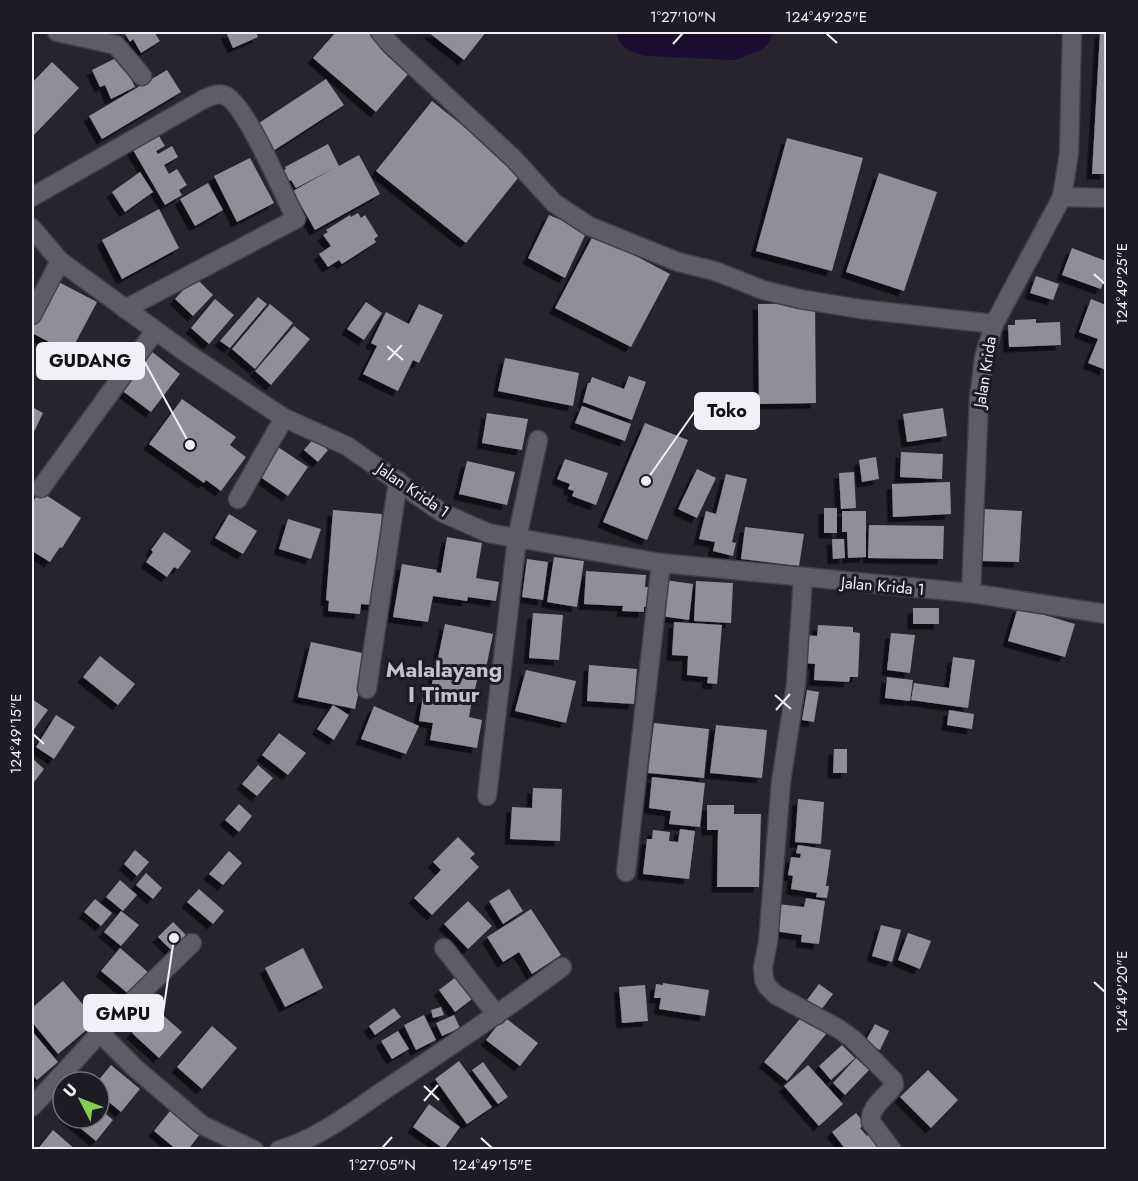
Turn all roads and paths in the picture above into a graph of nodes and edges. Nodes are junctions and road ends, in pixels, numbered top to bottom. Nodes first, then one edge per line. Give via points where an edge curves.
1 (57, 32) edge
2 (380, 32) edge
3 (1072, 32) edge
4 (142, 76) dead end
5 (32, 197) edge
6 (1062, 197) junction
7 (1107, 198) edge
8 (32, 228) edge
9 (60, 261) junction
10 (125, 309) junction
11 (32, 315) edge
12 (994, 324) junction
13 (155, 331) junction
14 (284, 418) junction
15 (538, 440) dead end
16 (399, 481) junction
17 (41, 488) dead end
18 (238, 499) dead end
19 (517, 538) junction
20 (661, 563) junction
21 (803, 578) junction
22 (971, 593) junction
23 (1107, 614) edge
24 (367, 689) dead end
25 (487, 796) dead end
26 (626, 872) dead end
27 (192, 943) dead end
28 (444, 948) dead end
29 (562, 967) dead end
30 (497, 1015) junction
31 (100, 1033) junction
32 (32, 1107) edge
33 (254, 1149) edge
34 (279, 1149) edge
35 (892, 1149) edge

1 - 4 street via 116,45
2 - 12 street via 514,159 554,203 589,226 678,262 800,299
3 - 6 street, Jalan Krida via 1069,153
5 - 10 street via 204,99 224,94 233,100 296,219
6 - 7 street
6 - 12 street, Jalan Krida
8 - 9 street, Jalan Krida 1
9 - 10 street, Jalan Krida 1
9 - 11 street
10 - 13 street, Jalan Krida 1
12 - 22 street, Jalan Krida via 984,357 979,398
13 - 14 street, Jalan Krida 1
13 - 17 street
14 - 16 street, Jalan Krida 1 via 347,446
14 - 18 street
15 - 19 street
16 - 19 street, Jalan Krida 1 via 441,512 488,533
16 - 24 street
19 - 20 street, Jalan Krida 1
19 - 25 street
20 - 21 street, Jalan Krida 1
20 - 26 street
21 - 22 street, Jalan Krida 1
21 - 35 street via 796,684 781,782 764,980 776,995 853,1039 893,1080 891,1090 870,1116
22 - 23 street
27 - 31 street
28 - 30 street
29 - 30 street
30 - 34 street via 326,1129
31 - 32 street
31 - 33 street via 202,1125

